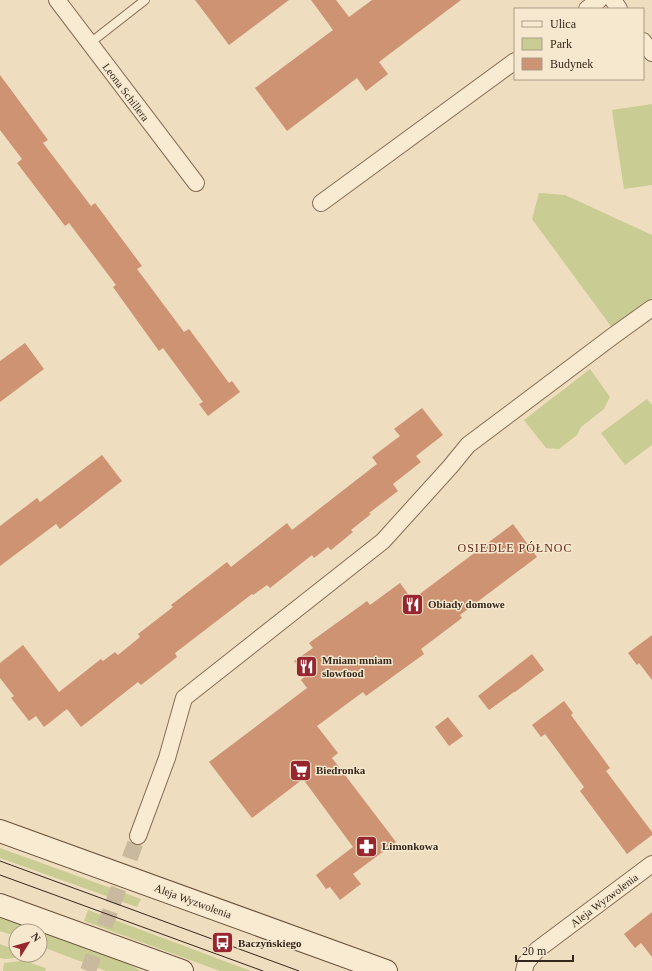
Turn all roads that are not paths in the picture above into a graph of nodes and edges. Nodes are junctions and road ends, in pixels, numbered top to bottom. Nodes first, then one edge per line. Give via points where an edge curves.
1 (57, 0) edge
2 (145, 0) edge
3 (599, 0) edge
4 (613, 0) edge
5 (588, 8) edge
6 (619, 8) edge
7 (644, 42) edge
8 (90, 43) junction
9 (652, 53) edge
10 (514, 62) edge
11 (196, 183) dead end
12 (321, 202) dead end
13 (652, 308) edge
14 (0, 831) edge
15 (138, 836) tunnel mouth
16 (652, 864) edge
17 (0, 905) edge
18 (182, 971) edge
19 (386, 971) edge
20 (524, 971) edge

1 - 8 street, Leona Schillera
2 - 8 lane
3 - 5 street
4 - 6 street
7 - 9 street
8 - 11 street, Leona Schillera
10 - 12 street
13 - 15 street via 468,445 383,541 184,698 167,758
14 - 19 main road, Aleja Wyzwolenia
16 - 20 street, Aleja Wyzwolenia via 537,950 526,963
17 - 18 main road

